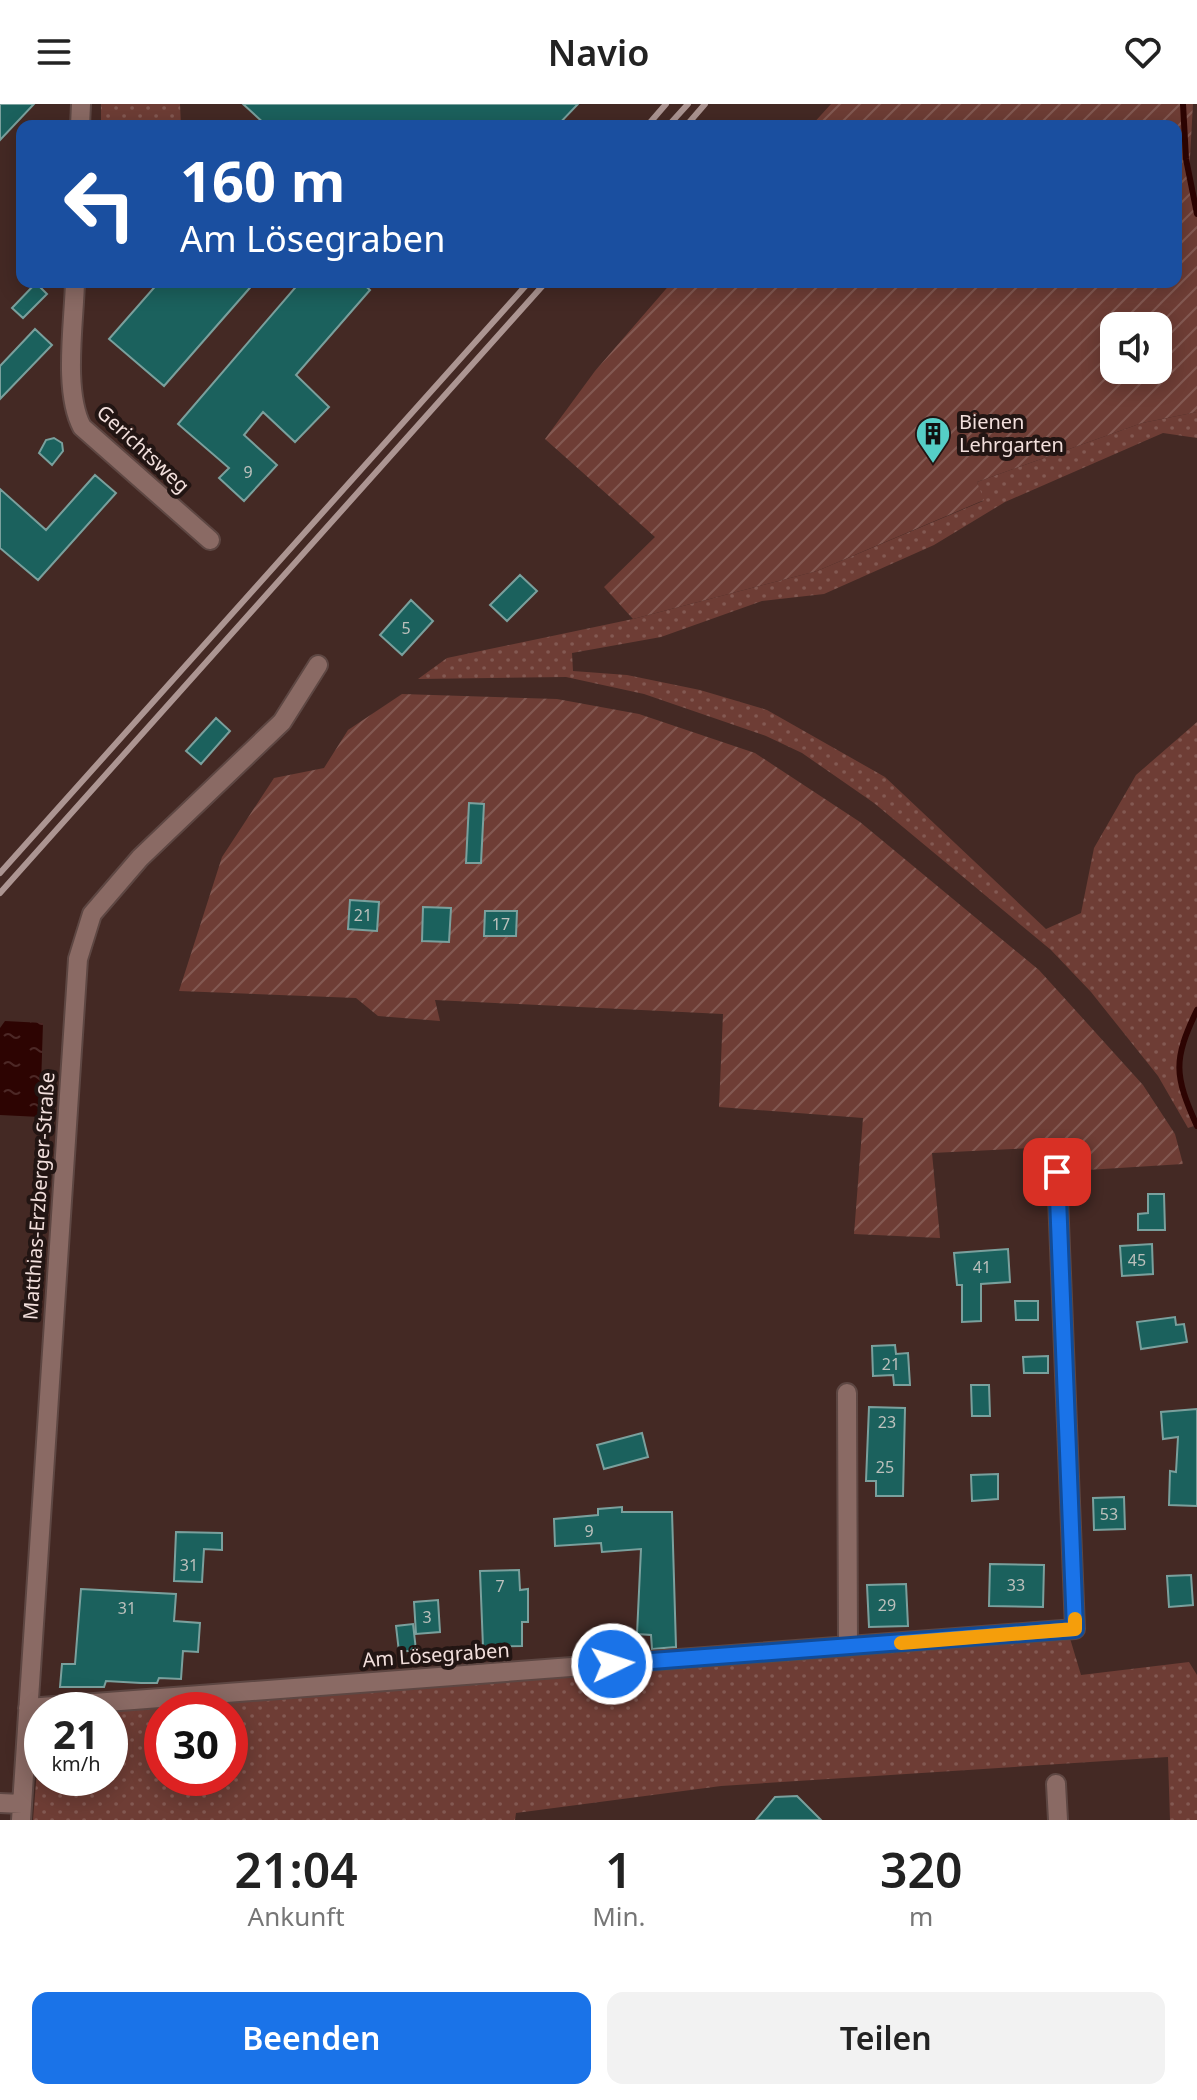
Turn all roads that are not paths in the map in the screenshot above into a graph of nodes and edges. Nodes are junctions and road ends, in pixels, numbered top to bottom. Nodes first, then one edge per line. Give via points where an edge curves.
1 (75, 288) edge
2 (210, 540) dead end
3 (318, 665) dead end
4 (1057, 1172) dead end
5 (847, 1393) dead end
6 (848, 1647) junction
7 (29, 1692) edge
8 (128, 1701) edge
9 (24, 1767) edge
10 (1056, 1784) dead end
11 (0, 1803) edge
12 (21, 1812) edge
13 (1058, 1820) edge

1 - 2 street, Gerichtsweg via 75,414 82,427
3 - 7 street, Matthias-Erzberger-Straße via 282,722 140,858 92,914 78,959
4 - 6 street, Am Lösegraben via 1050,1226 1075,1629
5 - 6 street
6 - 8 street, Am Lösegraben
9 - 12 street, Matthias-Erzberger-Straße
10 - 13 street
11 - 12 street

